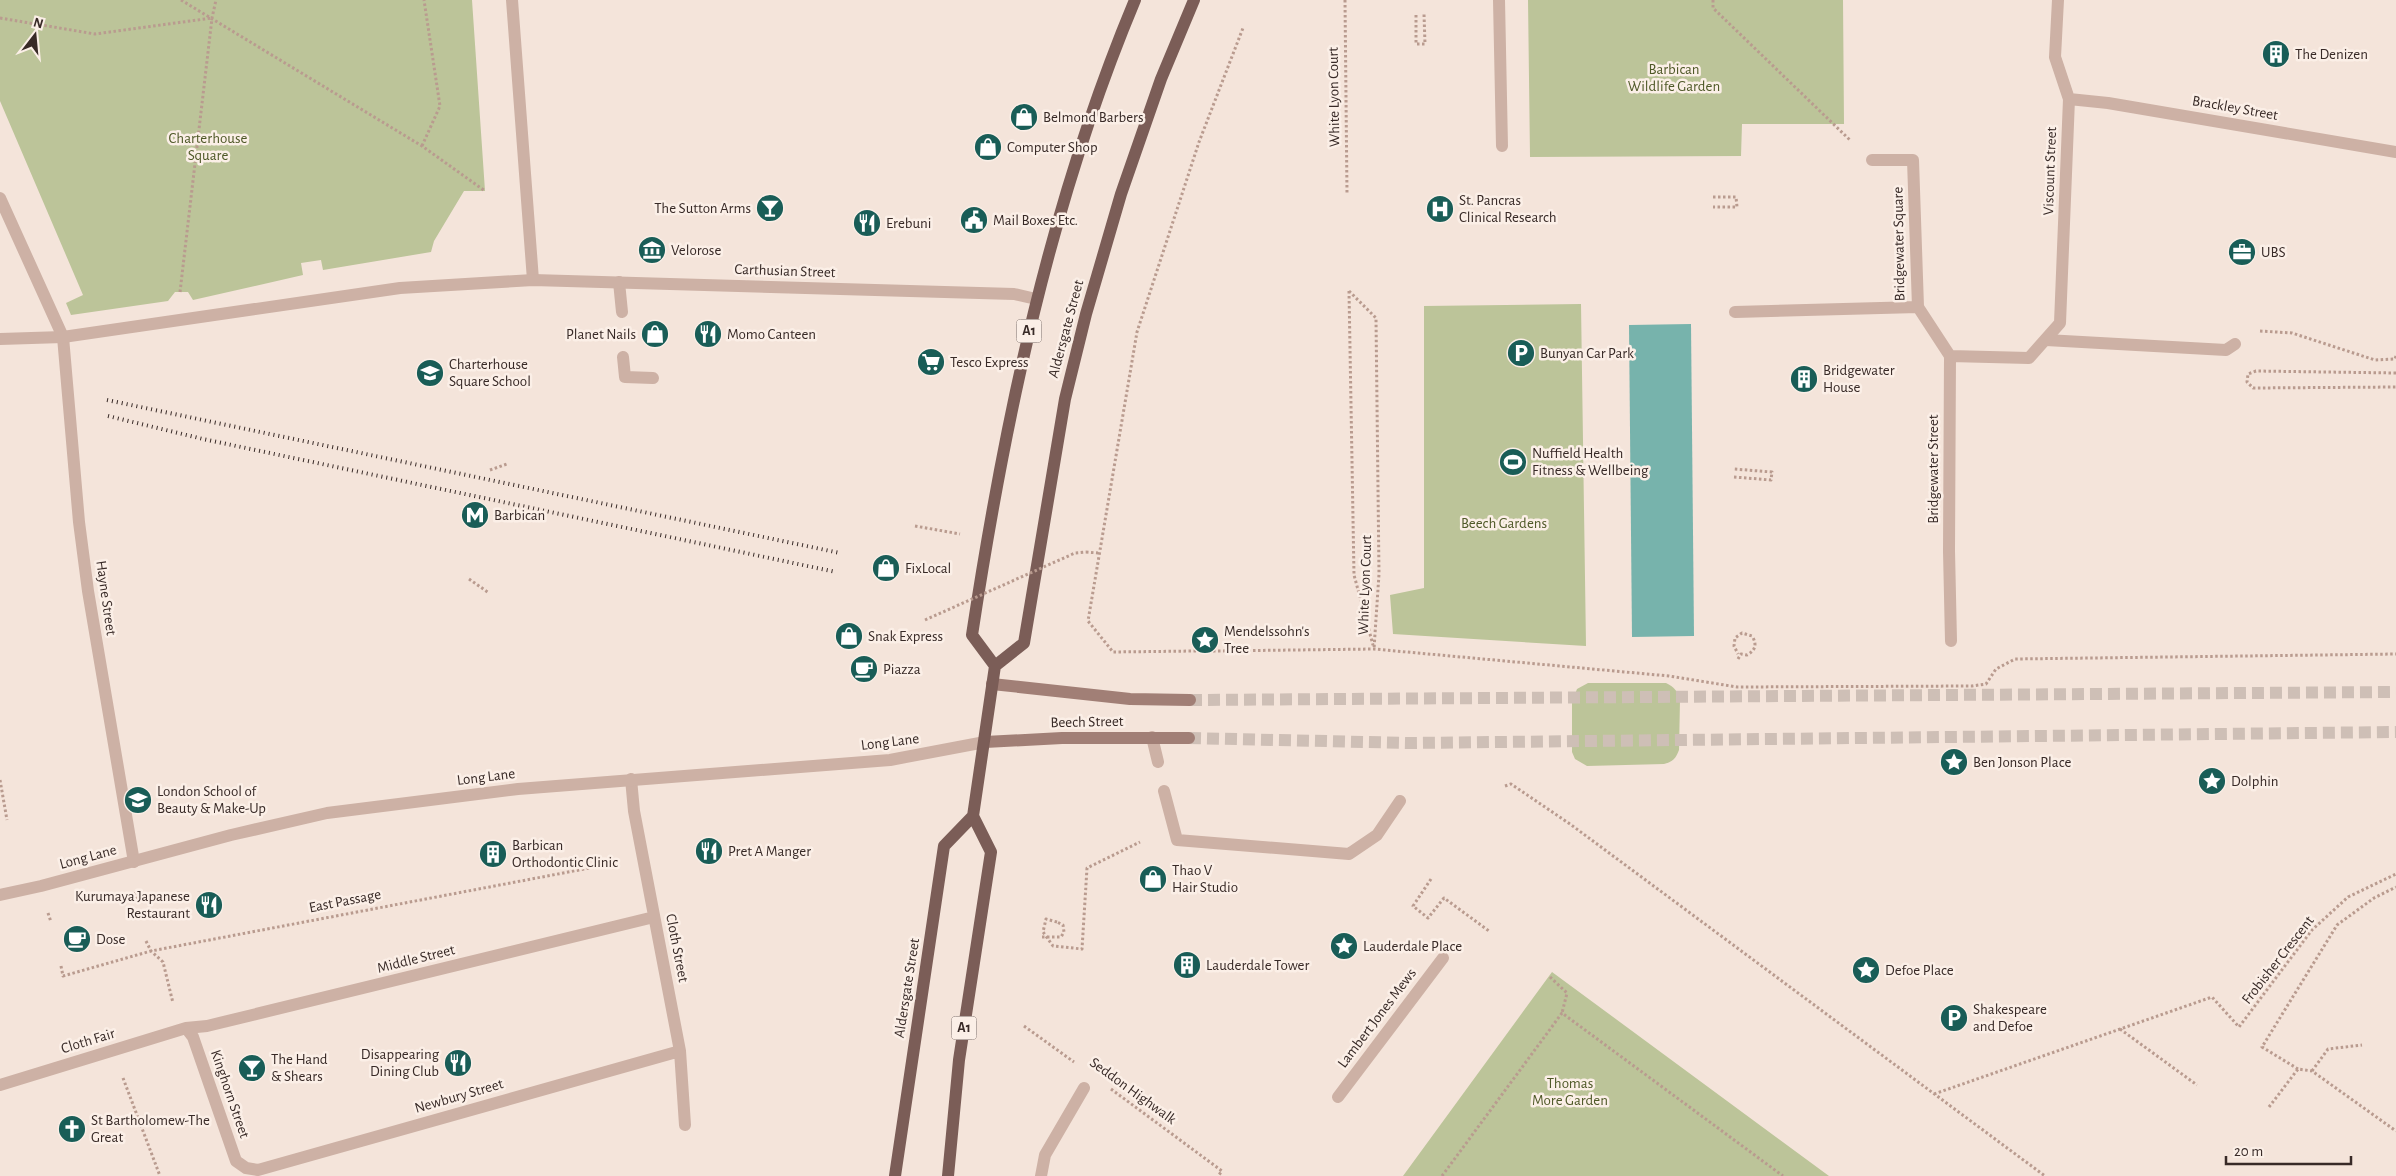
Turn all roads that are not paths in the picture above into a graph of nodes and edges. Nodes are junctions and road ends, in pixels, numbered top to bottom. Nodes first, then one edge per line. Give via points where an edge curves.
1 (512, 0) edge
2 (1135, 0) edge
3 (1194, 0) edge
4 (1499, 0) edge
5 (2058, 0) edge
6 (2069, 99) junction
7 (1502, 146) dead end
8 (2396, 152) edge
9 (1872, 160) road end
10 (0, 198) edge
11 (533, 280) junction
12 (619, 282) junction
13 (1036, 299) junction
14 (1918, 307) junction
15 (622, 312) dead end
16 (1735, 312) dead end
17 (63, 337) junction
18 (0, 339) edge
19 (2046, 340) junction
20 (2235, 344) dead end
21 (1950, 356) junction
22 (623, 357) dead end
23 (653, 378) dead end
24 (1951, 641) dead end
25 (995, 666) junction
26 (992, 684) junction
27 (1190, 700) tunnel mouth
28 (1152, 737) junction
29 (1190, 738) tunnel mouth
30 (985, 742) junction
31 (1158, 762) dead end
32 (631, 779) junction
33 (1164, 790) dead end
34 (1400, 801) dead end
35 (973, 816) junction
36 (134, 862) junction
37 (0, 895) edge
38 (654, 917) junction
39 (1443, 958) dead end
40 (186, 1028) junction
41 (680, 1051) junction
42 (0, 1085) edge
43 (1084, 1088) dead end
44 (1338, 1097) dead end
45 (685, 1125) dead end
46 (246, 1168) joint
47 (895, 1176) edge
48 (948, 1176) edge
49 (1041, 1176) edge

1 - 11 street
2 - 13 main road, A1 via 1064,195
3 - 25 main road, Aldersgate Street via 1161,79 1121,194 1086,314 1065,399 1024,643
4 - 7 street
5 - 6 street, Viscount Street via 2055,57
6 - 8 street, Brackley Street
6 - 19 street, Viscount Street via 2060,323
9 - 14 street, Bridgewater Square via 1913,160
10 - 17 street
11 - 12 street, Carthusian Street
11 - 17 street via 400,288
12 - 13 street, Carthusian Street via 1014,294
12 - 15 street
13 - 25 main road, A1 via 972,635
14 - 16 street, Bridgewater Square
14 - 21 street
17 - 18 street
17 - 36 street, Hayne Street via 87,582
19 - 20 street via 2226,350
19 - 21 street, Viscount Street via 2029,358
21 - 24 street, Bridgewater Street
22 - 23 street via 624,377
25 - 26 main road
26 - 27 main road, Beech Street via 1130,699
26 - 30 main road
28 - 29 main road, Beech Street
28 - 30 main road, Beech Street
28 - 31 street
30 - 32 street, Long Lane via 890,760
30 - 35 main road
32 - 36 street, Long Lane via 518,789 327,813
32 - 38 street, Cloth Street
33 - 34 street via 1177,840 1349,854 1377,835
35 - 47 main road, Aldersgate Street via 944,846
35 - 48 main road, A1 via 991,852 959,1060
36 - 37 street, Long Lane
38 - 40 street, Middle Street via 215,1024
38 - 41 street, Cloth Street
39 - 44 street, Lambert Jones Mews
40 - 42 street, Cloth Fair
40 - 46 street, Kinghorn Street via 193,1037 236,1161
41 - 45 street, Cloth Street
41 - 46 street, Newbury Street via 258,1170
43 - 49 street via 1045,1155

